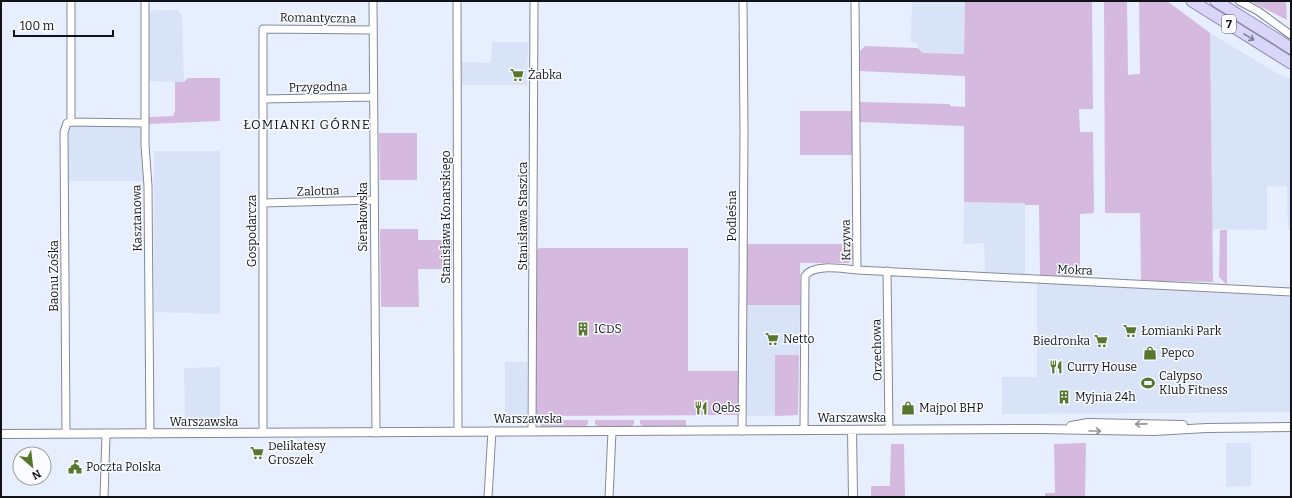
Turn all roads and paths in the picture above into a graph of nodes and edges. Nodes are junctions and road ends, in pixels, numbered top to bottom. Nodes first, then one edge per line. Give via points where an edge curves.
1 (71, 1) edge
2 (145, 1) edge
3 (373, 1) edge
4 (457, 1) edge
5 (534, 1) edge
6 (743, 1) edge
7 (855, 1) edge
8 (1192, 1) edge
9 (1216, 1) edge
10 (1240, 1) edge
11 (263, 29) joint
12 (374, 30) junction
13 (1291, 35) edge
14 (1291, 48) edge
15 (1291, 63) edge
16 (373, 97) junction
17 (263, 99) junction
18 (71, 122) junction
19 (145, 123) junction
20 (374, 200) junction
21 (264, 203) junction
22 (857, 270) junction
23 (887, 271) junction
24 (1291, 292) edge
25 (1291, 427) edge
26 (804, 430) junction
27 (852, 430) junction
28 (889, 430) junction
29 (492, 431) junction
30 (532, 431) junction
31 (612, 431) junction
32 (742, 431) junction
33 (458, 432) junction
34 (263, 433) junction
35 (376, 433) junction
36 (1, 434) edge
37 (66, 434) junction
38 (106, 434) junction
39 (150, 434) junction
40 (104, 497) edge
41 (488, 497) edge
42 (609, 497) edge
43 (853, 497) edge

1 - 18 street, Baonu Zośka
2 - 19 street, Kasztanowa
3 - 12 street, Sierakowska
4 - 33 street, Stanisława Konarskiego
5 - 30 street, Stanisława Staszica
6 - 32 street, Podleśna
7 - 22 street, Krzywa
8 -> 15 highway, 7
9 - 14 highway, 7
10 - 13 street
11 - 12 street, Romantyczna
11 - 17 street, Gospodarcza
12 - 16 street, Sierakowska
16 - 17 street, Przygodna
16 - 20 street, Sierakowska
17 - 21 street, Gospodarcza
18 - 19 street
18 - 37 street, Baonu Zośka via 67,123 64,132
19 - 39 street, Kasztanowa
20 - 21 street, Zalotna
20 - 35 street, Sierakowska
21 - 34 street, Gospodarcza
22 - 23 street, Mokra
22 - 26 street, Krzywa via 817,268 808,271 805,276
23 - 24 street, Mokra
23 - 28 street, Orzechowa
25 - 28 street, Warszawska via 1160,428 1088,423 1056,429
26 - 27 street, Warszawska
26 - 32 street, Warszawska
27 - 28 street, Warszawska
27 - 43 street
29 - 30 street, Warszawska
29 - 33 street, Warszawska
29 - 41 street
30 - 31 street, Warszawska
31 - 32 street, Warszawska
31 - 42 street
33 - 35 street, Warszawska
34 - 35 street, Warszawska
34 - 39 street, Warszawska
36 - 37 street, Warszawska
37 - 38 street, Warszawska
38 - 39 street, Warszawska
38 - 40 street

